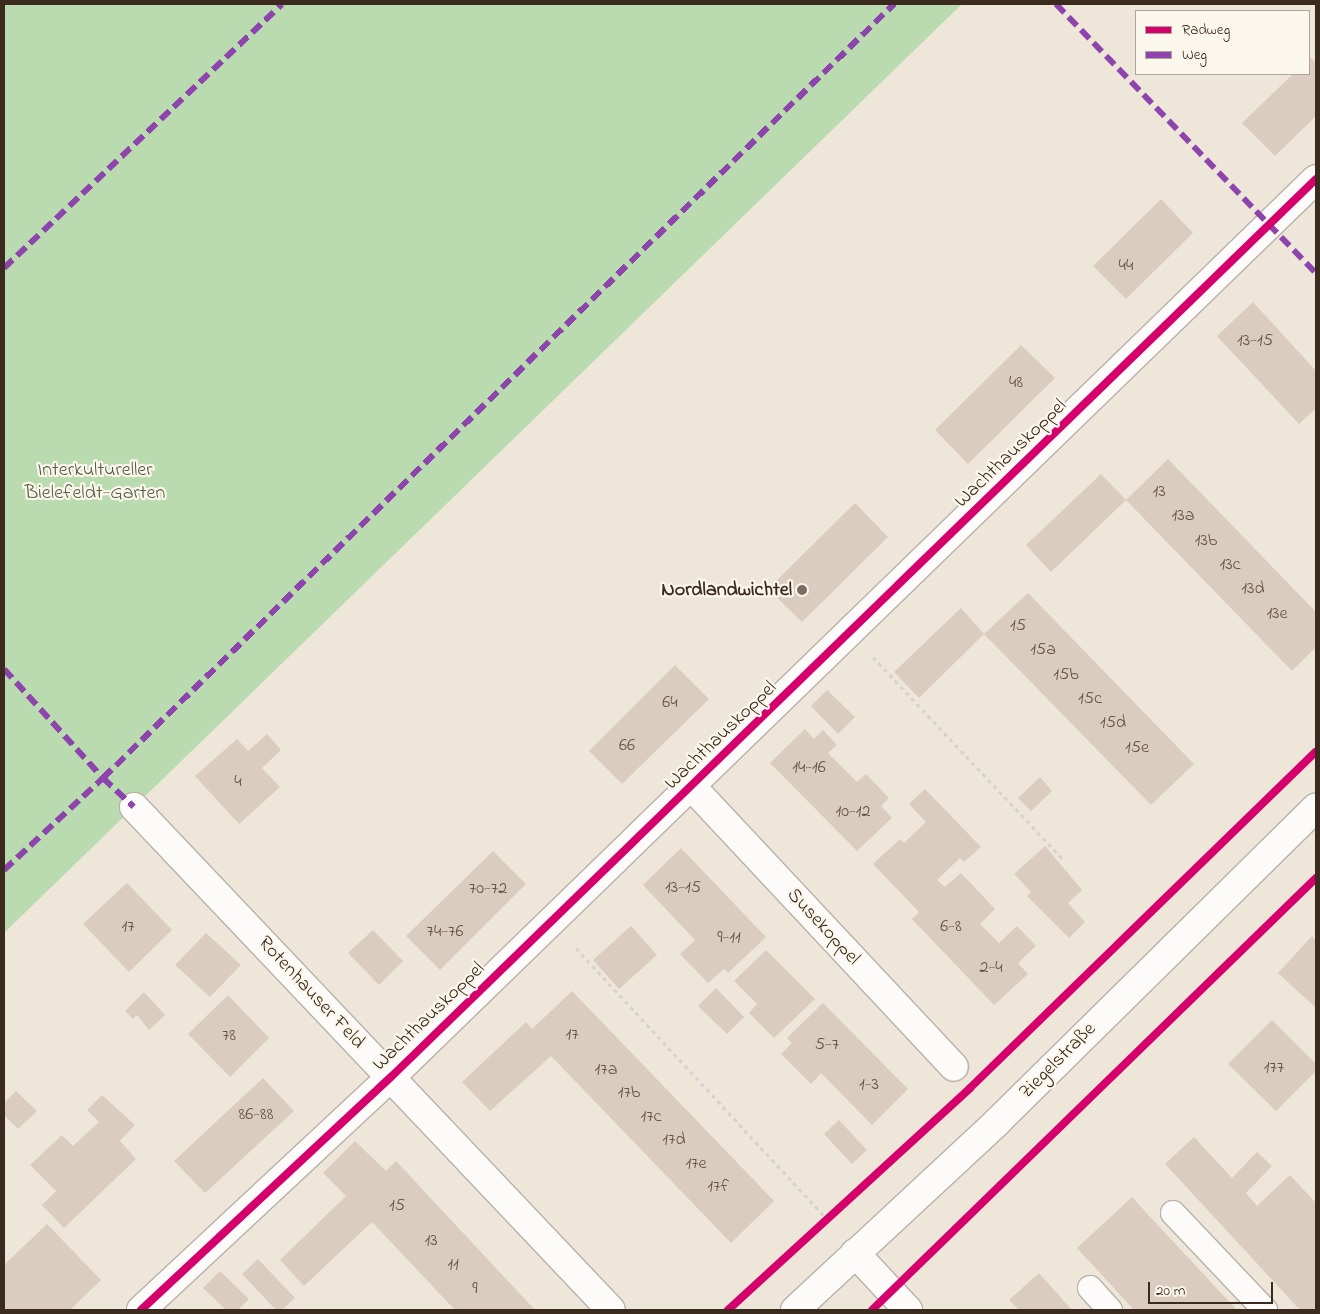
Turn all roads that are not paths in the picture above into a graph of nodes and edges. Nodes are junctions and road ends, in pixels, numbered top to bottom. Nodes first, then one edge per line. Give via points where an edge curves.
1 (1316, 179) edge
2 (692, 786) junction
3 (134, 807) dead end
4 (1316, 807) edge
5 (954, 1067) dead end
6 (391, 1077) junction
7 (1173, 1213) dead end
8 (855, 1253) junction
9 (1090, 1288) dead end
10 (142, 1310) edge
11 (611, 1310) edge
12 (795, 1310) edge
13 (908, 1310) edge
14 (1110, 1310) edge
15 (1265, 1310) edge

1 - 2 street, Wachthauskoppel
2 - 5 street, Susekoppel
2 - 6 street, Wachthauskoppel
3 - 6 street, Rotenhauser Feld
4 - 8 street, Ziegelstraße via 997,1122
6 - 10 street, Wachthauskoppel
6 - 11 street, Rotenhauser Feld
7 - 15 lane
8 - 12 street, Ziegelstraße
8 - 13 street
9 - 14 lane

